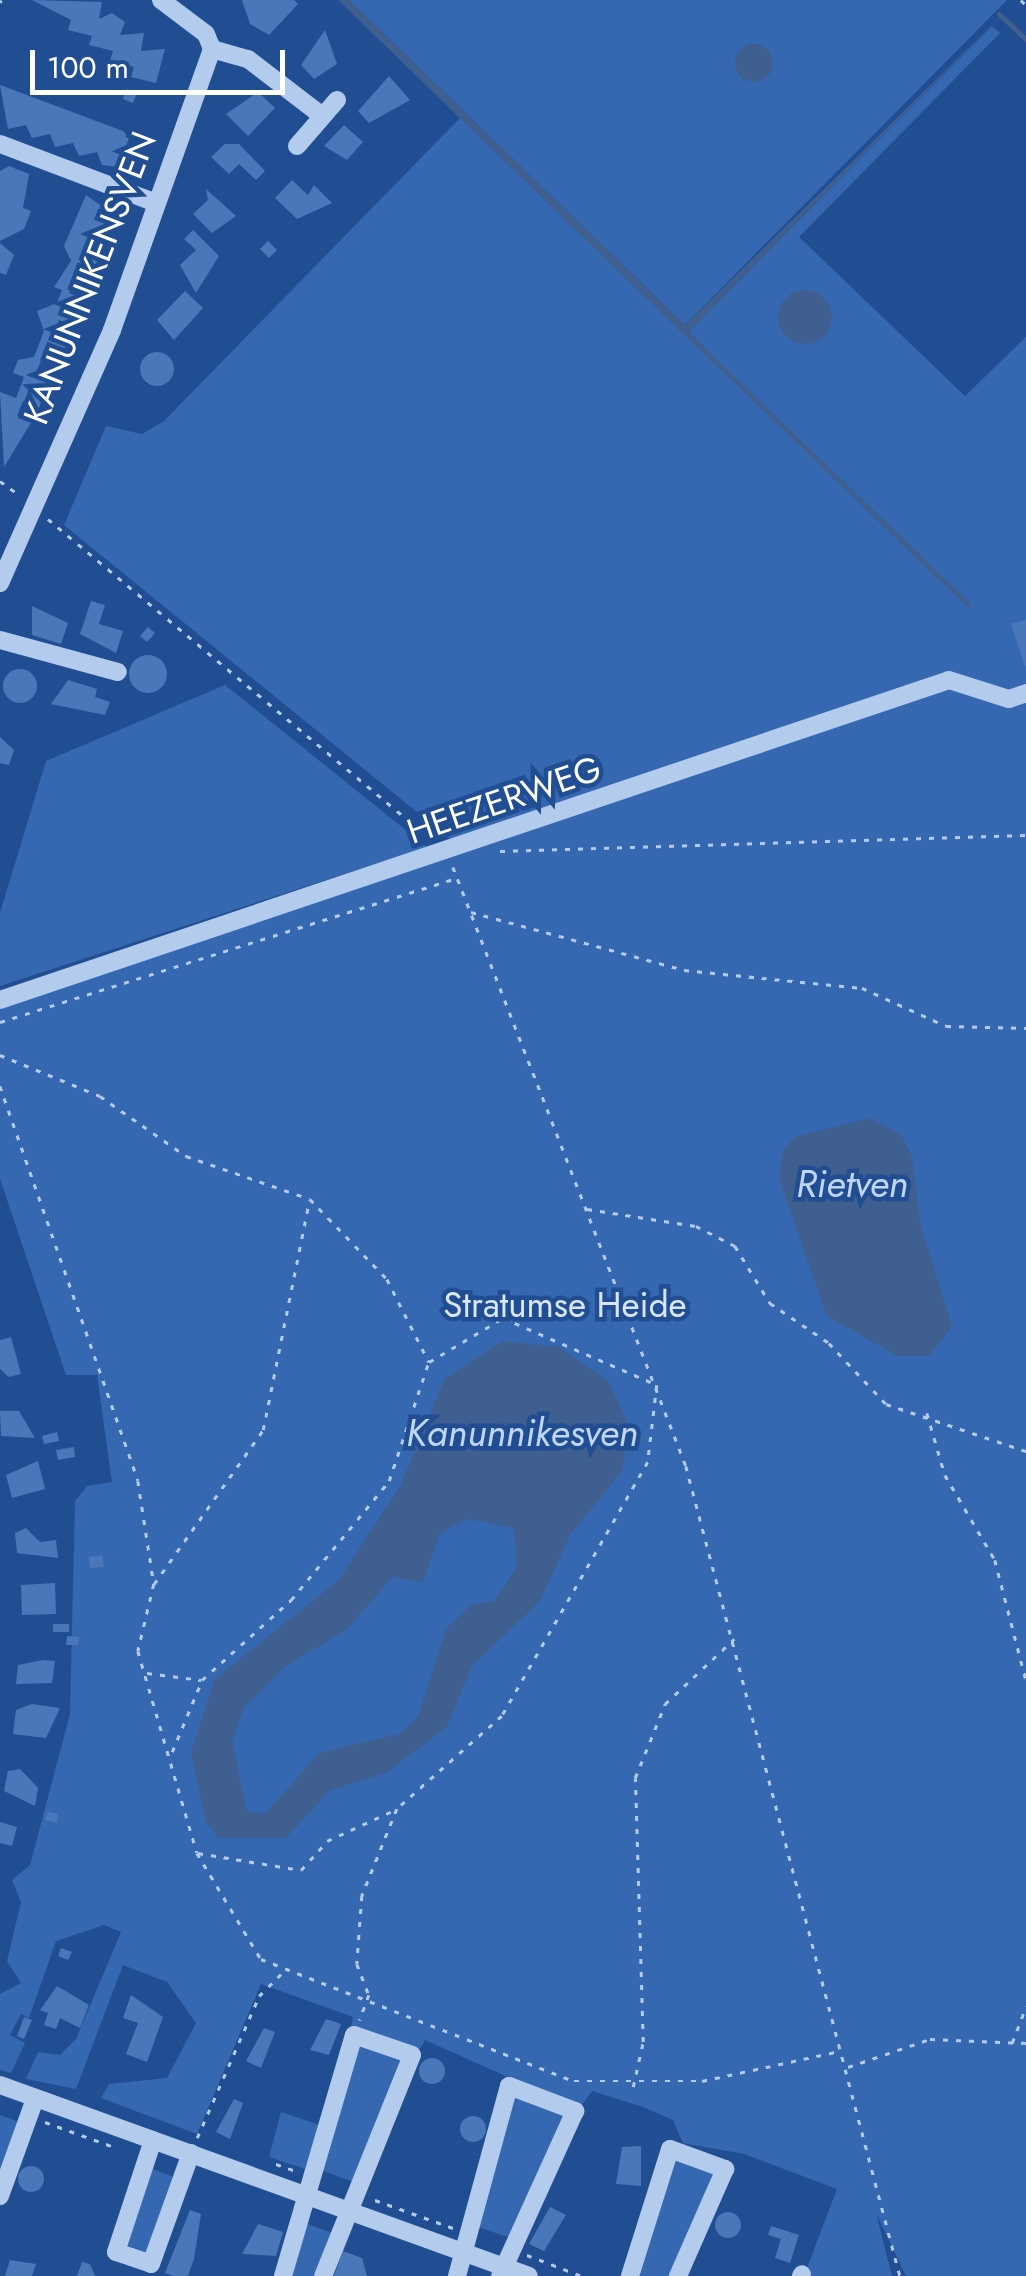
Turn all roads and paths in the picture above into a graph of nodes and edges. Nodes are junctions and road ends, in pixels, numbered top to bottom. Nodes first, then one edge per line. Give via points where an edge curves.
1 (161, 0) edge
2 (1022, 0) edge
3 (1026, 4) edge
4 (185, 6) edge
5 (212, 49) junction
6 (337, 100) dead end
7 (321, 115) junction
8 (0, 144) edge
9 (297, 146) dead end
10 (156, 204) junction
11 (0, 481) edge
12 (34, 508) junction
13 (0, 583) edge
14 (0, 640) edge
15 (118, 672) dead end
16 (1026, 694) edge
17 (1026, 836) edge
18 (486, 852) dead end
19 (448, 855) junction
20 (457, 878) junction
21 (470, 912) junction
22 (0, 1000) edge
23 (0, 1022) edge
24 (1026, 1028) edge
25 (0, 1055) edge
26 (0, 1086) edge
27 (310, 1200) junction
28 (586, 1209) junction
29 (429, 1362) junction
30 (657, 1385) junction
31 (926, 1412) junction
32 (1026, 1451) edge
33 (154, 1584) junction
34 (736, 1638) junction
35 (145, 1673) junction
36 (202, 1680) junction
37 (1026, 1680) edge
38 (172, 1754) junction
39 (397, 1808) junction
40 (197, 1853) junction
41 (281, 1974) junction
42 (369, 1995) junction
43 (1026, 2007) edge
44 (354, 2034) junction
45 (1012, 2042) junction
46 (1026, 2043) edge
47 (842, 2051) junction
48 (848, 2067) junction
49 (0, 2085) edge
50 (633, 2087) junction
51 (32, 2108) junction
52 (150, 2149) junction
53 (191, 2153) junction
54 (307, 2195) junction
55 (0, 2196) edge
56 (351, 2201) junction
57 (466, 2243) junction
58 (505, 2264) edge
59 (284, 2276) edge
60 (324, 2276) edge
61 (456, 2276) edge
62 (529, 2276) edge
63 (582, 2276) edge
64 (630, 2276) edge
65 (678, 2276) edge
66 (900, 2276) edge

1 - 4 street
2 - 3 path
4 - 5 street
5 - 7 street via 248,59
5 - 10 street, KANUNNIKENSVEN
6 - 7 street
7 - 9 street
8 - 10 street
10 - 12 street, KANUNNIKENSVEN
11 - 12 path
12 - 13 street, KANUNNIKENSVEN
12 - 19 path
14 - 15 street
16 - 19 street, HEEZERWEG via 1009,699 949,680
17 - 18 path via 792,835
19 - 20 path
19 - 22 street, HEEZERWEG
20 - 21 path
20 - 23 path
21 - 24 path via 684,970 862,988 946,1026
21 - 28 path
25 - 27 path via 100,1096 186,1156
26 - 33 path via 91,1326 138,1481
27 - 29 path via 387,1279
27 - 33 path via 263,1430
28 - 30 path
28 - 31 path via 682,1222 735,1246 770,1303 828,1343 854,1380 886,1404
29 - 30 path via 503,1318
29 - 36 path via 389,1481 291,1600
30 - 34 path
30 - 39 path via 648,1462 502,1716
31 - 32 path
31 - 37 path via 945,1475 995,1560
33 - 35 path via 138,1651
34 - 47 path
34 - 50 path via 665,1704 635,1778 644,2042
35 - 36 path
35 - 38 path
36 - 38 path
38 - 40 path
39 - 40 path via 327,1841 301,1870
39 - 42 path via 362,1896 357,1964
40 - 41 path via 262,1959
41 - 42 path
41 - 53 path via 260,1996
42 - 44 path
42 - 50 path via 574,2081
43 - 45 path
44 - 54 street
44 - 56 street via 412,2054
45 - 46 path
45 - 48 path via 930,2040
47 - 48 path
47 - 50 path
48 - 66 path
49 - 51 street
51 - 52 street
51 - 52 path
51 - 55 street
52 - 53 street
52 - 53 street via 116,2252 151,2264
53 - 54 street
54 - 56 street
54 - 59 street
56 - 57 street
56 - 57 path
56 - 60 street
57 - 58 street
57 - 58 street via 509,2086 574,2110
57 - 61 street
58 - 62 street
58 - 63 path
64 - 65 street via 670,2148 726,2169

